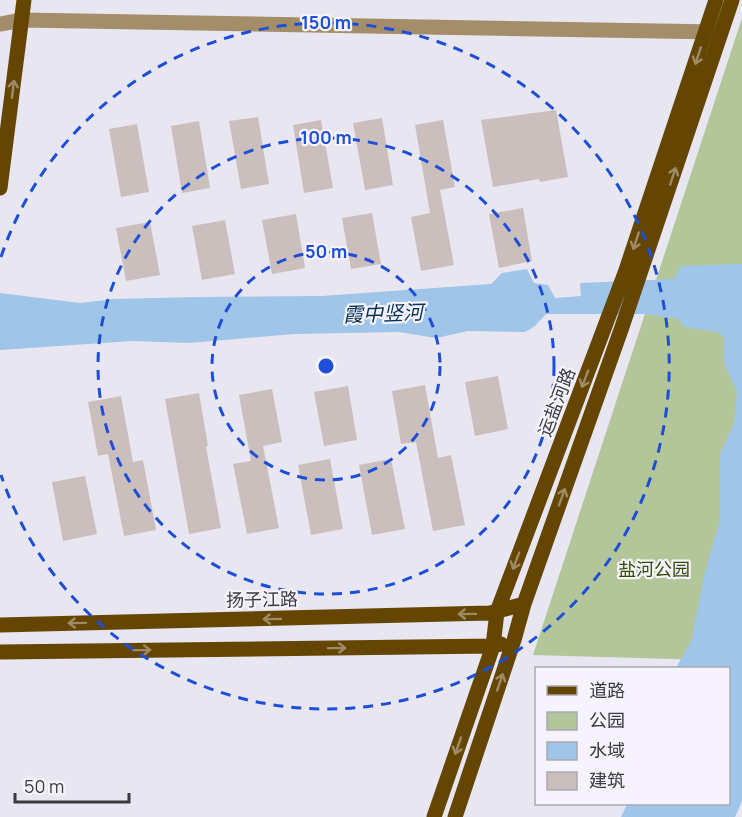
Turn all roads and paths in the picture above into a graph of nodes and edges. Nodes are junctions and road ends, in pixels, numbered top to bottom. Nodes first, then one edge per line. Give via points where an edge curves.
1 (24, 0) edge
2 (716, 0) edge
3 (732, 0) edge
4 (22, 20) junction
5 (0, 24) edge
6 (713, 32) junction
7 (0, 188) edge
8 (633, 272) junction
9 (524, 604) junction
10 (497, 612) junction
11 (0, 625) edge
12 (514, 640) junction
13 (493, 646) junction
14 (0, 652) edge
15 (434, 817) edge
16 (455, 817) edge

1 - 4 main road
2 - 6 main road, 运盐河路
3 - 6 main road, 运盐河路
4 - 5 street
4 - 6 street
7 -> 4 main road
6 - 8 main road, 运盐河路
9 -> 8 main road, 运盐河路 via 622,327
8 -> 10 main road, 运盐河路 via 606,324
9 - 10 main road, 扬子江路
9 - 12 main road, 运盐河路
10 -> 11 main road, 扬子江路
10 - 13 main road, 运盐河路
12 - 13 main road
16 -> 12 main road, 运盐河路
14 -> 13 main road
13 -> 15 main road, 运盐河路

